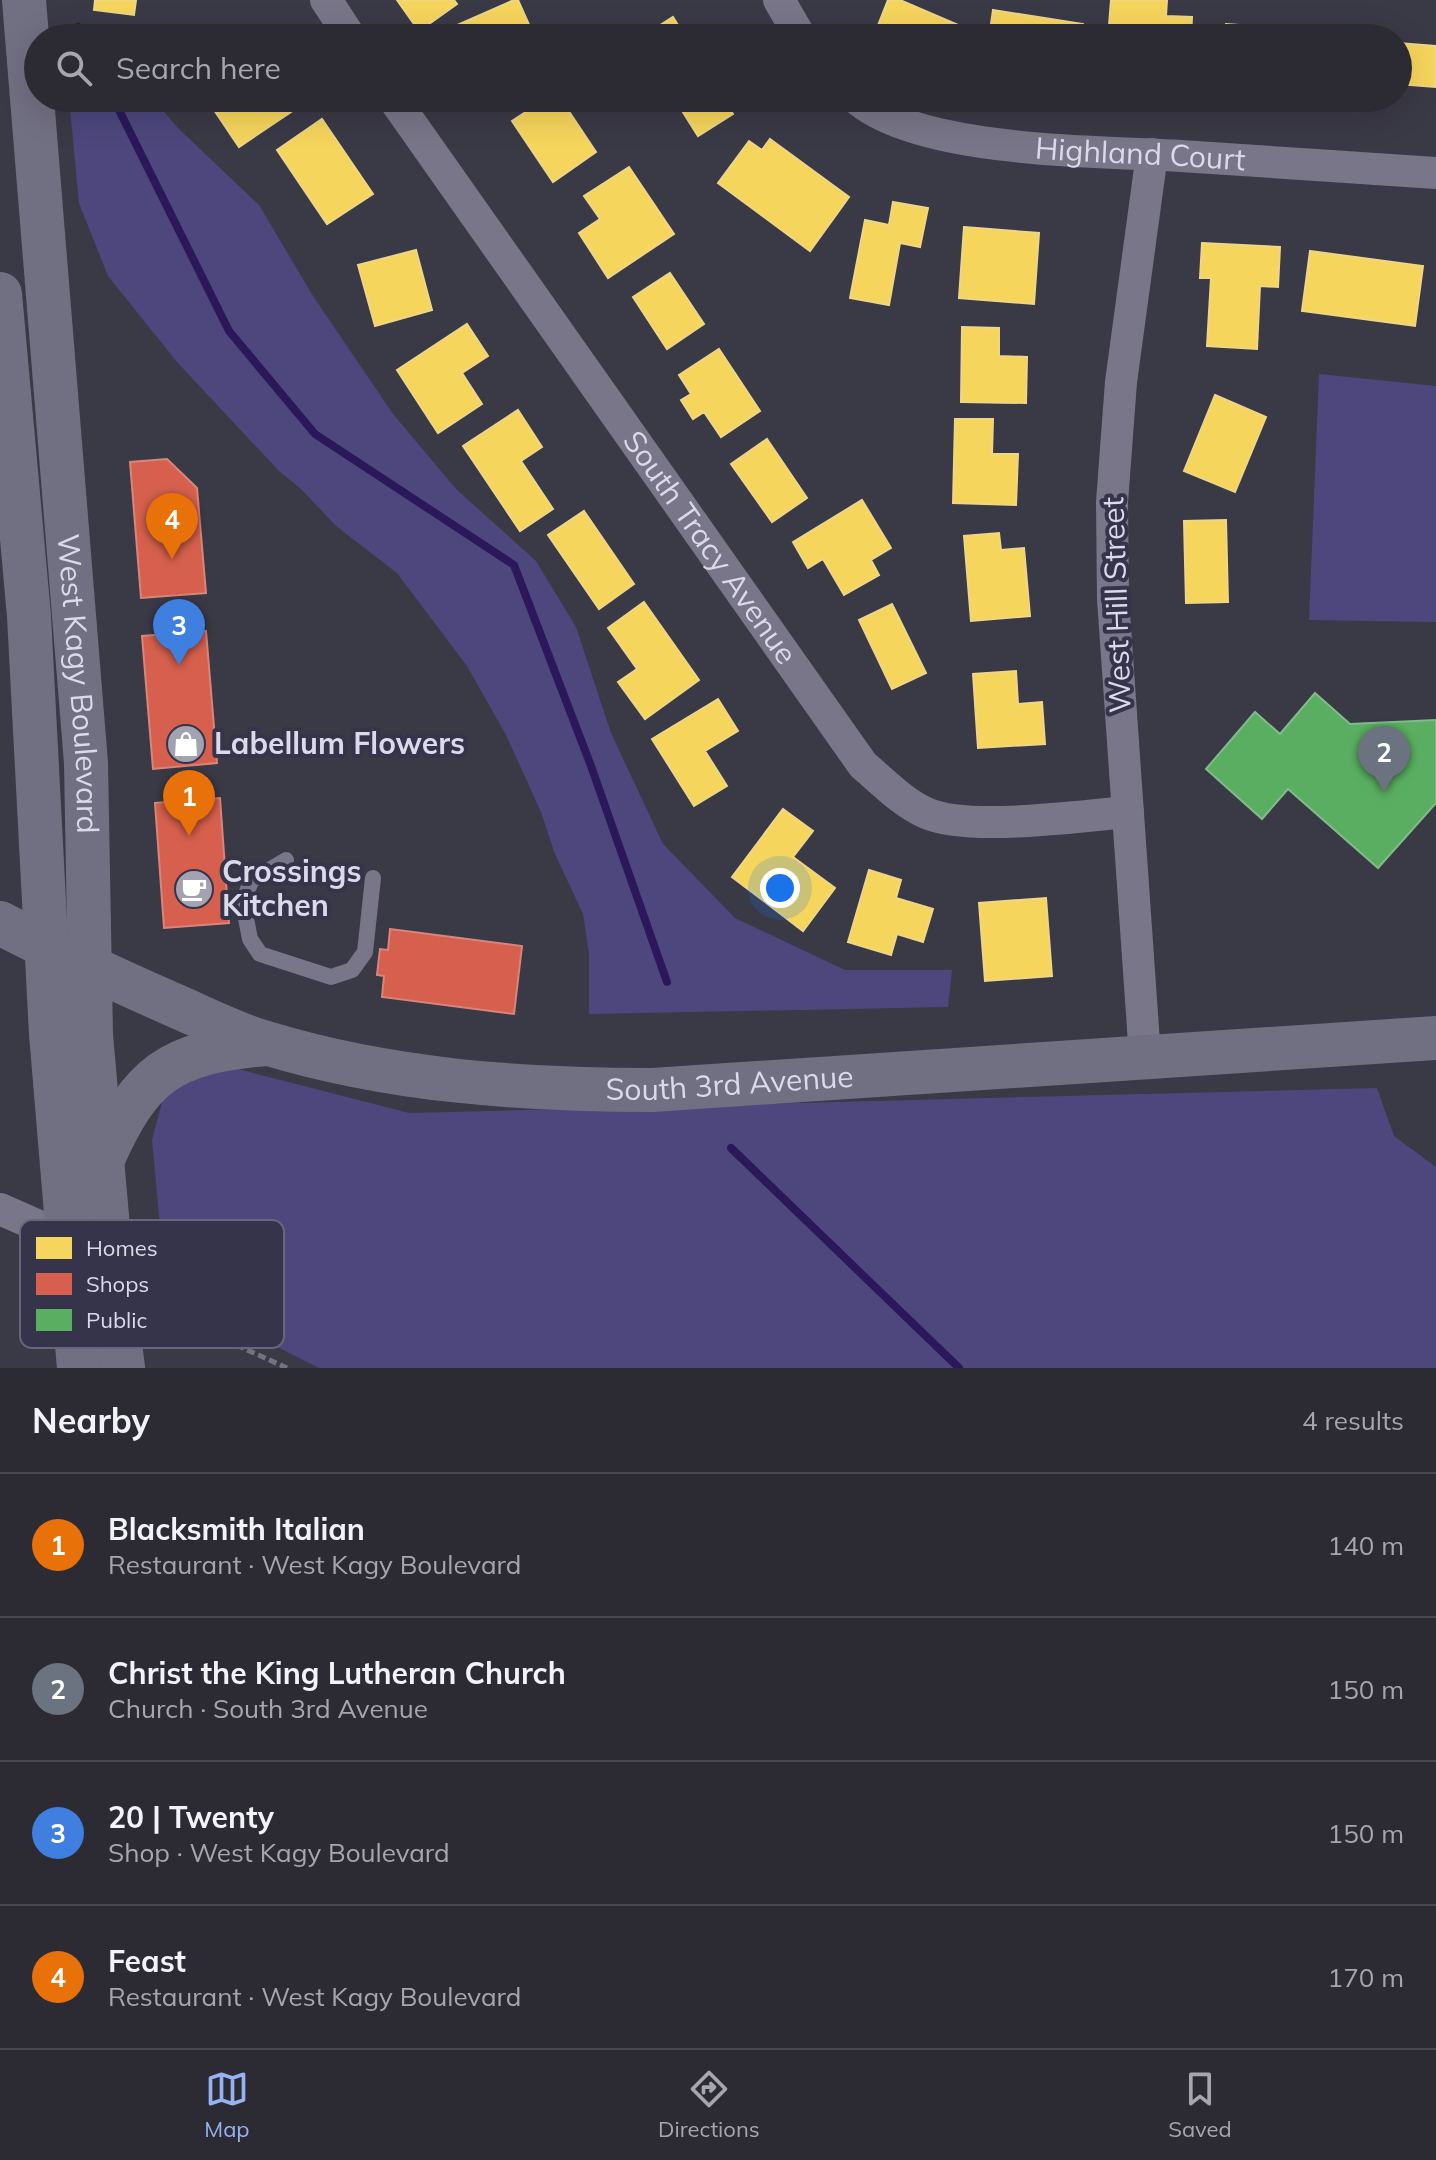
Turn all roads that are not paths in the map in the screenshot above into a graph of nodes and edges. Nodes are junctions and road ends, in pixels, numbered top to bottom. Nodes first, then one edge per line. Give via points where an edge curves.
1 (24, 0) edge
2 (326, 0) edge
3 (779, 0) edge
4 (342, 24) edge
5 (793, 24) edge
6 (403, 112) edge
7 (878, 112) edge
8 (1152, 154) junction
9 (1436, 173) edge
10 (20, 293) edge
11 (30, 638) junction
12 (0, 707) edge
13 (1128, 812) junction
14 (286, 860) dead end
15 (373, 878) dead end
16 (0, 923) edge
17 (46, 946) junction
18 (90, 967) junction
19 (1436, 1038) edge
20 (268, 1044) junction
21 (1145, 1057) junction
22 (102, 1161) junction
23 (0, 1209) edge
24 (25, 1220) edge
25 (67, 1220) edge
26 (107, 1220) edge
27 (77, 1348) edge
28 (121, 1348) edge
29 (79, 1368) edge
30 (123, 1368) edge

1 - 10 main road, West Kagy Boulevard
2 - 4 street
3 - 5 street
6 - 13 street, South Tracy Avenue via 863,765 929,815 981,823
7 - 8 street, Highland Court via 942,136 1023,147
8 - 9 street, Highland Court
8 - 13 street, West Hill Street via 1121,382 1112,502 1113,599
10 - 11 main road, West Kagy Boulevard
10 - 18 main road, West Kagy Boulevard via 86,763
11 - 12 main road
11 - 17 main road, West Kagy Boulevard
13 - 21 street, West Hill Street
14 - 15 lane via 251,881 243,903 250,939 260,954 331,977 352,970 365,952
16 - 17 main road, South 3rd Avenue
17 - 18 main road, South 3rd Avenue
17 - 25 main road, West Kagy Boulevard
18 - 20 main road, South 3rd Avenue
18 - 22 main road, West Kagy Boulevard
19 - 21 main road, South 3rd Avenue
20 - 21 main road, South 3rd Avenue via 448,1080 568,1090 652,1090
20 - 22 main road via 187,1057 162,1072 121,1118
22 - 26 main road, West Kagy Boulevard
23 - 24 street
27 - 29 main road, West Kagy Boulevard
28 - 30 main road, West Kagy Boulevard

